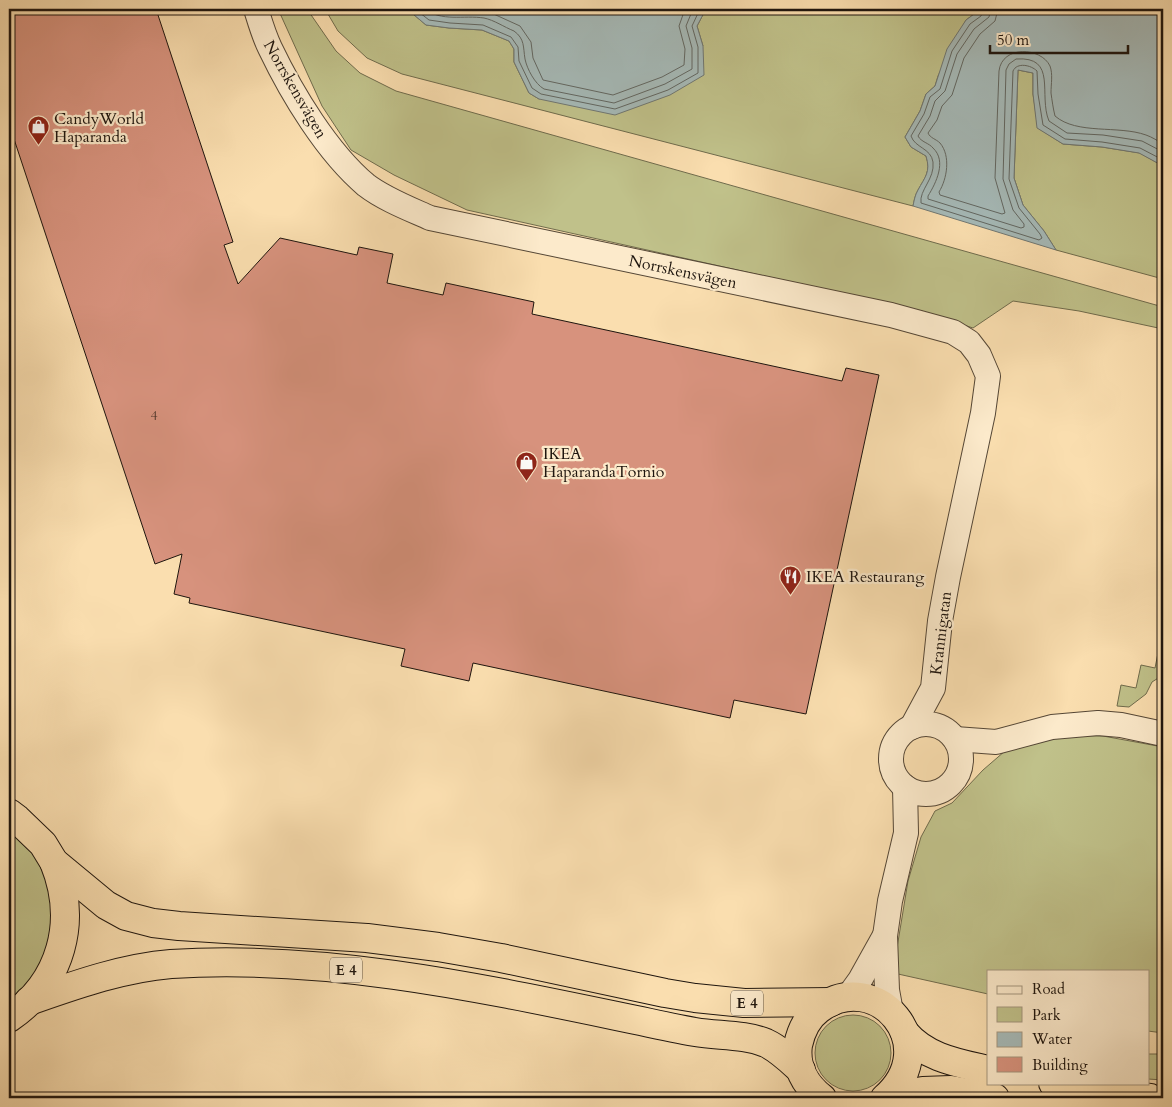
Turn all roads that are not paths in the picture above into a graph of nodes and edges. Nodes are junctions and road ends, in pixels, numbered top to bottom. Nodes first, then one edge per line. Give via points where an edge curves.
1 (256, 9) edge
2 (948, 577) joint
3 (933, 688) junction
4 (912, 727) junction
5 (949, 733) junction
6 (1163, 734) edge
7 (996, 742) junction
8 (960, 770) junction
9 (905, 787) junction
10 (933, 794) junction
11 (9, 813) edge
12 (906, 833) junction
13 (54, 862) junction
14 (885, 936) junction
15 (839, 1000) junction
16 (19, 1010) edge
17 (898, 1022) junction
18 (801, 1070) junction
19 (987, 1070) edge
20 (1058, 1084) edge
21 (805, 1098) edge
22 (822, 1098) edge
23 (886, 1098) edge
24 (995, 1098) edge
25 (1150, 1098) edge

1 - 2 street, Norrskensvägen via 270,48 316,130 367,185 397,203 430,218 891,315 953,332 969,342 988,376
2 - 3 street, Krannigatan
3 - 4 street, Krannigatan
3 - 5 street, Krannigatan
4 - 5 street via 923,724
4 - 9 street via 899,737 892,753 893,771
5 - 7 street
5 - 8 street via 961,754
6 - 7 street via 1121,724 1098,723 1052,727
7 - 8 street
8 - 10 street via 950,786
9 - 10 street via 913,792
9 - 12 street
10 - 12 street via 923,804
11 - 13 highway, E 4 via 35,836
12 - 14 street
13 - 15 highway, E 4 via 106,905 126,916 153,923 367,938 438,947 695,998 744,1003
13 - 16 highway, E 4 via 64,898 64,936 43,985
14 - 15 street via 860,980
14 - 17 street via 887,990
15 - 17 highway, E 4 via 868,999 881,1005
15 - 18 highway, E 4 via 812,1016 802,1032 798,1051
16 - 18 highway, E 4 via 83,982 170,964 313,966 476,987 696,1032 750,1038 773,1047
17 - 19 highway, E 4 via 915,1043 936,1056
17 - 23 highway via 909,1049 906,1069 900,1083
18 - 21 street
18 - 22 highway, E 4 via 810,1088
20 - 25 highway
23 - 24 highway via 952,1090

